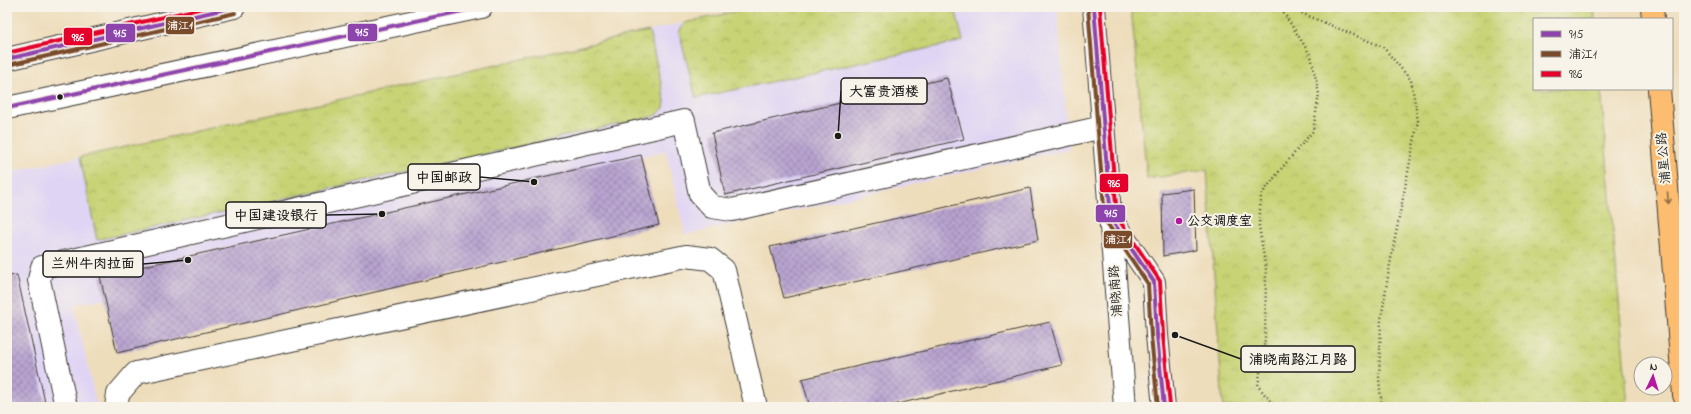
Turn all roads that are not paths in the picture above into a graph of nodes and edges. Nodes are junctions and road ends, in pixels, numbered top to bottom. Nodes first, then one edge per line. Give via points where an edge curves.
1 (234, 7) edge
2 (481, 7) edge
3 (1094, 7) edge
4 (1652, 7) edge
5 (1653, 18) edge
6 (7, 58) edge
7 (1659, 90) edge
8 (7, 108) edge
9 (1103, 127) junction
10 (1111, 219) junction
11 (1684, 395) edge
12 (66, 407) edge
13 (116, 407) edge
14 (756, 407) edge
15 (1125, 407) edge
16 (1164, 407) edge

1 - 6 street
2 - 8 street
3 - 9 street, 浦晓南路
4 - 5 main road
7 -> 11 main road, 浦星公路
9 - 10 street, 浦晓南路
9 - 12 street via 732,210 712,207 700,194 684,121 42,267 39,280
10 - 15 street, 浦晓南路
10 - 16 street via 1154,282
13 - 14 street via 118,394 136,373 686,256 710,259 724,270

